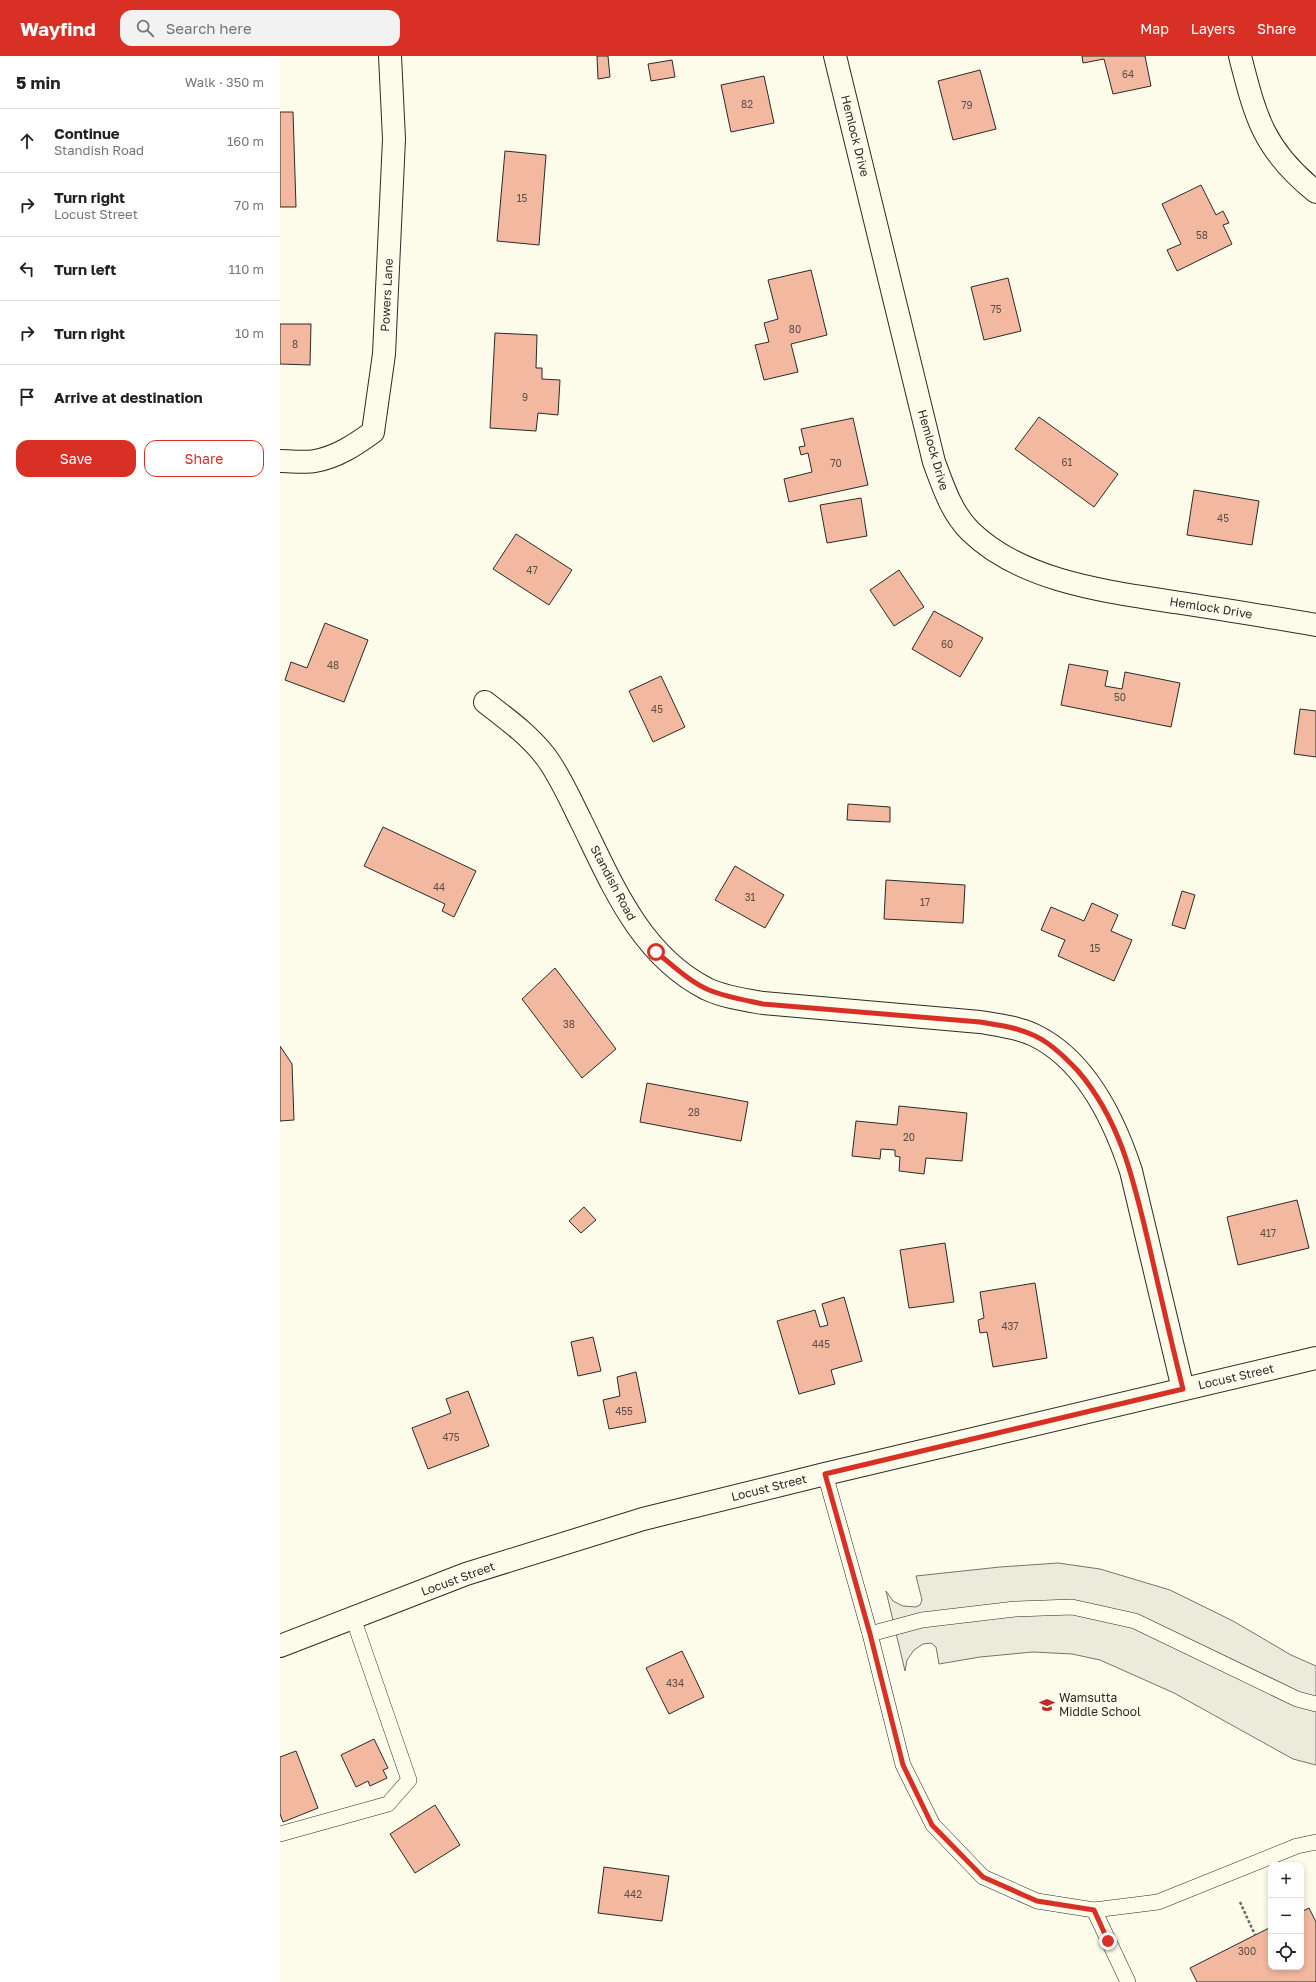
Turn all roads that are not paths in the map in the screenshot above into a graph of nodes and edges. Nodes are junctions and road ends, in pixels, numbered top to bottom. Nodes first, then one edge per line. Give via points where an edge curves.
1 (390, 56) edge
2 (836, 56) edge
3 (1240, 56) edge
4 (1316, 192) edge
5 (280, 461) edge
6 (1316, 625) edge
7 (485, 702) dead end
8 (1316, 1358) edge
9 (1183, 1389) junction
10 (825, 1474) junction
11 (353, 1618) junction
12 (870, 1634) junction
13 (280, 1646) edge
14 (1316, 1704) edge
15 (280, 1834) edge
16 (1316, 1842) edge
17 (1094, 1910) junction
18 (1128, 1982) edge

1 - 5 street, Powers Lane via 394,139 384,354 373,432 352,447 333,456 314,461
2 - 6 street, Hemlock Drive via 934,462 958,518 994,552 1037,572 1101,590
3 - 4 street via 1256,114 1267,139 1282,160
7 - 9 street, Standish Road via 522,731 546,757 564,786 620,901 656,952 708,989 763,1004 1009,1026 1034,1035 1054,1047 1072,1064 1101,1102 1123,1147
8 - 9 street, Locust Street
9 - 10 street, Locust Street
10 - 11 street, Locust Street via 643,1518 466,1574
10 - 12 lane
11 - 13 street, Locust Street
11 - 15 lane via 409,1780 388,1804
12 - 14 lane via 922,1620 1014,1609 1072,1607 1135,1621 1297,1699
12 - 17 lane via 903,1765 932,1825 983,1877 1037,1901
16 - 17 lane via 1297,1846 1158,1902
17 - 18 lane

